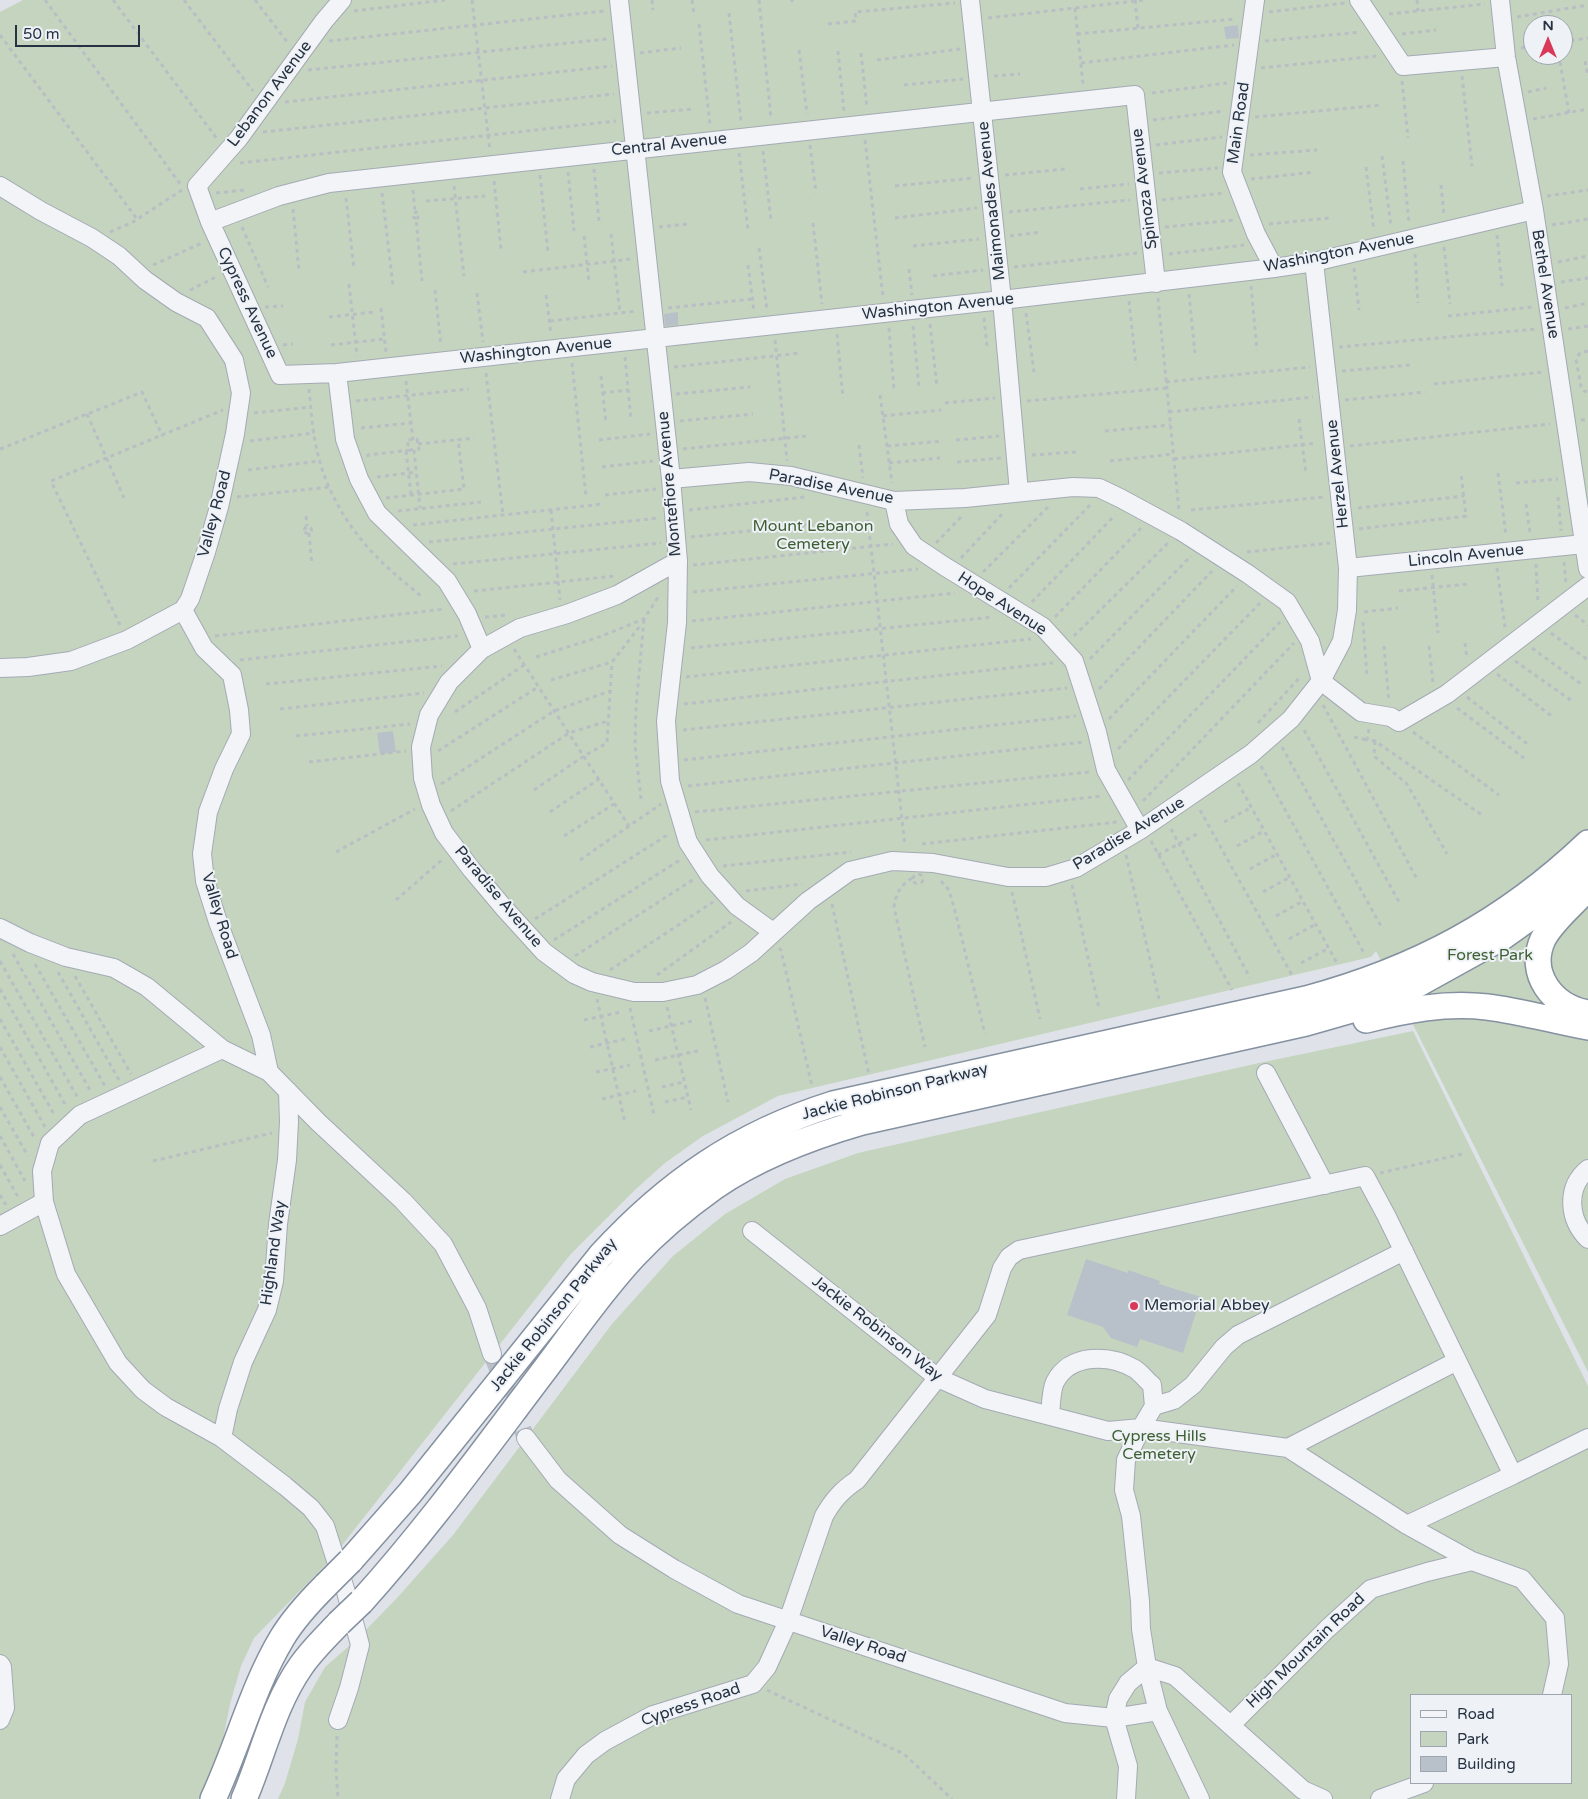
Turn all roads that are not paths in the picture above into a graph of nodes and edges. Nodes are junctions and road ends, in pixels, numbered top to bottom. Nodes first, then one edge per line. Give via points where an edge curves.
1 (342, 0) edge
2 (970, 1) edge
3 (1360, 1) edge
4 (1500, 1) edge
5 (619, 5) edge
6 (1254, 7) edge
7 (1506, 56) junction
8 (1135, 95) joint
9 (983, 111) junction
10 (635, 149) junction
11 (0, 186) edge
12 (197, 186) joint
13 (1533, 205) junction
14 (213, 229) junction
15 (1314, 262) junction
16 (1274, 268) junction
17 (1156, 283) junction
18 (1002, 300) junction
19 (655, 338) junction
20 (337, 373) junction
21 (671, 483) junction
22 (1021, 492) junction
23 (894, 501) junction
24 (1584, 544) junction
25 (678, 564) junction
26 (1348, 568) junction
27 (1588, 570) edge
28 (1588, 586) edge
29 (183, 610) junction
30 (473, 627) junction
31 (0, 668) edge
32 (1318, 686) junction
33 (1142, 829) junction
34 (1588, 843) edge
35 (1588, 871) edge
36 (1588, 886) edge
37 (0, 928) edge
38 (771, 934) junction
39 (1588, 1013) edge
40 (1560, 1022) junction
41 (1588, 1027) edge
42 (1274, 1030) junction
43 (1588, 1042) edge
44 (222, 1049) junction
45 (269, 1072) junction
46 (1266, 1073) dead end
47 (288, 1092) junction
48 (1588, 1169) edge
49 (1325, 1185) junction
50 (37, 1207) junction
51 (0, 1226) edge
52 (752, 1230) dead end
53 (1588, 1239) edge
54 (1404, 1250) junction
55 (492, 1354) tunnel mouth
56 (1458, 1361) junction
57 (938, 1378) junction
58 (1154, 1406) junction
59 (1050, 1416) junction
60 (1141, 1428) junction
61 (222, 1438) junction
62 (526, 1438) tunnel mouth
63 (1588, 1438) edge
64 (1288, 1448) junction
65 (1513, 1475) junction
66 (1407, 1525) junction
67 (1472, 1561) junction
68 (344, 1593) junction
69 (788, 1621) junction
70 (0, 1664) edge
71 (1147, 1667) junction
72 (1552, 1694) edge
73 (1158, 1712) junction
74 (1114, 1718) junction
75 (0, 1720) edge
76 (338, 1720) road end
77 (1231, 1724) junction
78 (1421, 1784) edge
79 (213, 1799) edge
80 (244, 1799) edge
81 (560, 1799) edge
82 (1126, 1799) edge
83 (1200, 1799) edge
84 (1323, 1799) edge
85 (1380, 1799) edge

1 - 12 lane, Lebanon Avenue via 242,134
2 - 9 lane, Maimonades Avenue
3 - 7 lane via 1384,26 1400,53 1402,66
4 - 7 lane, Bethel Avenue
5 - 10 lane, Montefiore Avenue
6 - 16 lane, Main Road via 1246,43 1246,70 1232,115 1231,174 1247,222
7 - 13 lane, Bethel Avenue
8 - 9 lane, Central Avenue
8 - 17 lane, Spinoza Avenue
9 - 10 lane, Central Avenue
9 - 18 lane, Maimonades Avenue
10 - 14 lane, Central Avenue via 329,183 236,212
10 - 19 lane, Montefiore Avenue
11 - 29 lane, Valley Road via 92,238 176,302 207,318 234,360 240,393 235,434 219,507 190,599
12 - 14 lane, Cypress Avenue
13 - 15 lane, Washington Avenue via 1496,219
13 - 24 lane, Bethel Avenue
14 - 20 lane, Cypress Avenue via 280,375
15 - 16 lane, Washington Avenue
15 - 26 lane, Herzel Avenue
16 - 17 lane, Washington Avenue
17 - 18 lane, Washington Avenue
18 - 19 lane, Washington Avenue
18 - 22 lane, Maimonades Avenue
19 - 20 lane, Washington Avenue
19 - 21 lane, Montefiore Avenue
20 - 30 lane via 345,439 359,479 374,506 392,527 447,581
21 - 23 lane, Paradise Avenue via 749,472 789,476
21 - 25 lane, Montefiore Avenue
22 - 23 lane, Paradise Avenue
22 - 32 lane, Paradise Avenue via 1068,487 1099,488 1181,531 1248,574 1287,602 1310,641
23 - 33 lane, Hope Avenue via 899,524 914,546 1021,614 1071,669 1098,736 1105,767
24 - 26 lane, Lincoln Avenue
24 - 27 lane, Bethel Avenue
25 - 30 lane, Paradise Avenue via 617,595 520,628 506,636
25 - 38 lane, Montefiore Avenue via 669,593 677,623 667,732 673,792 691,847 707,871 725,893
26 - 32 lane, Herzel Avenue via 1342,641
28 - 32 lane via 1444,695 1395,719 1361,712
29 - 31 lane via 127,640 71,661
29 - 45 lane, Valley Road via 204,648 232,675 240,710 240,734 208,812 202,854 205,880 215,913 261,1035
30 - 38 lane, Paradise Avenue via 468,663 449,682 429,715 422,756 424,778 444,833 541,948 574,974 592,982 630,991 663,992 702,983 751,953
32 - 33 lane, Paradise Avenue via 1295,714 1253,753
33 - 38 lane, Paradise Avenue via 1076,868 1046,877 1008,877 933,862 892,861 850,871 808,900
34 - 68 highway, Jackie Robinson Parkway, bridge via 1530,893 1478,929 1367,981 1306,999 834,1104 746,1139 678,1182 601,1255 410,1493 350,1560
35 - 42 highway, Jackie Robinson Parkway via 1501,938 1418,984 1362,1007
36 - 39 highway via 1544,937 1539,960 1541,977 1555,998 1568,1007
37 - 44 lane via 39,956 63,956 114,968 147,987
40 - 41 highway
40 - 42 highway via 1505,1010 1452,1006
40 - 43 highway
42 - 68 highway, Jackie Robinson Parkway via 853,1125 786,1148 723,1182 672,1220 633,1257 402,1557
44 - 45 lane
44 - 50 lane via 94,1111 50,1143
45 - 47 lane
46 - 49 lane
47 - 55 lane via 403,1201 443,1244 477,1308
47 - 61 lane, Highland Way via 287,1160 274,1281 267,1310 243,1362
48 - 53 lane via 1576,1185 1572,1199 1578,1227
49 - 54 lane, Cypress Road via 1365,1176
49 - 57 lane, Cypress Road via 1019,1250 1002,1268 988,1315
50 - 51 lane
50 - 61 lane via 66,1274 118,1364 143,1390 166,1407
52 - 57 lane, Jackie Robinson Way
54 - 56 lane
54 - 58 lane via 1238,1335 1224,1346 1193,1385 1174,1400
56 - 64 lane
56 - 65 lane
57 - 59 lane, Jackie Robinson Way via 985,1399
57 - 69 lane, Cypress Road via 857,1480 831,1502
58 - 59 lane via 1152,1385 1135,1369 1110,1360 1086,1359 1066,1367 1054,1383
58 - 60 lane
59 - 60 lane, Jackie Robinson Way via 1108,1431
60 - 64 lane, Jackie Robinson Way
60 - 71 lane via 1126,1460 1124,1490 1131,1516
61 - 68 lane via 316,1514 325,1526
62 - 69 lane, Valley Road via 558,1480 620,1535 738,1604
63 - 65 lane
64 - 66 lane, Jackie Robinson Way
65 - 66 lane
66 - 67 lane, Jackie Robinson Way
67 - 72 lane, Jackie Robinson Way via 1522,1579 1555,1618 1559,1664
67 - 77 lane, High Mountain Road via 1371,1588 1326,1628
68 - 76 lane via 360,1645
68 - 79 highway, Jackie Robinson Parkway via 296,1618 272,1656 252,1698
68 - 80 highway, Jackie Robinson Parkway, bridge via 339,1623 302,1665 286,1691
69 - 74 lane, Valley Road via 1065,1713
69 - 81 lane, Cypress Road via 767,1667 753,1684 653,1715 604,1741 586,1755 566,1779
70 - 75 lane via 5,1708
71 - 73 lane
71 - 74 lane via 1128,1683 1118,1699
71 - 77 lane via 1175,1676
73 - 74 lane, Valley Road
73 - 83 lane
74 - 82 lane via 1128,1766
77 - 84 lane via 1304,1790
78 - 85 lane

